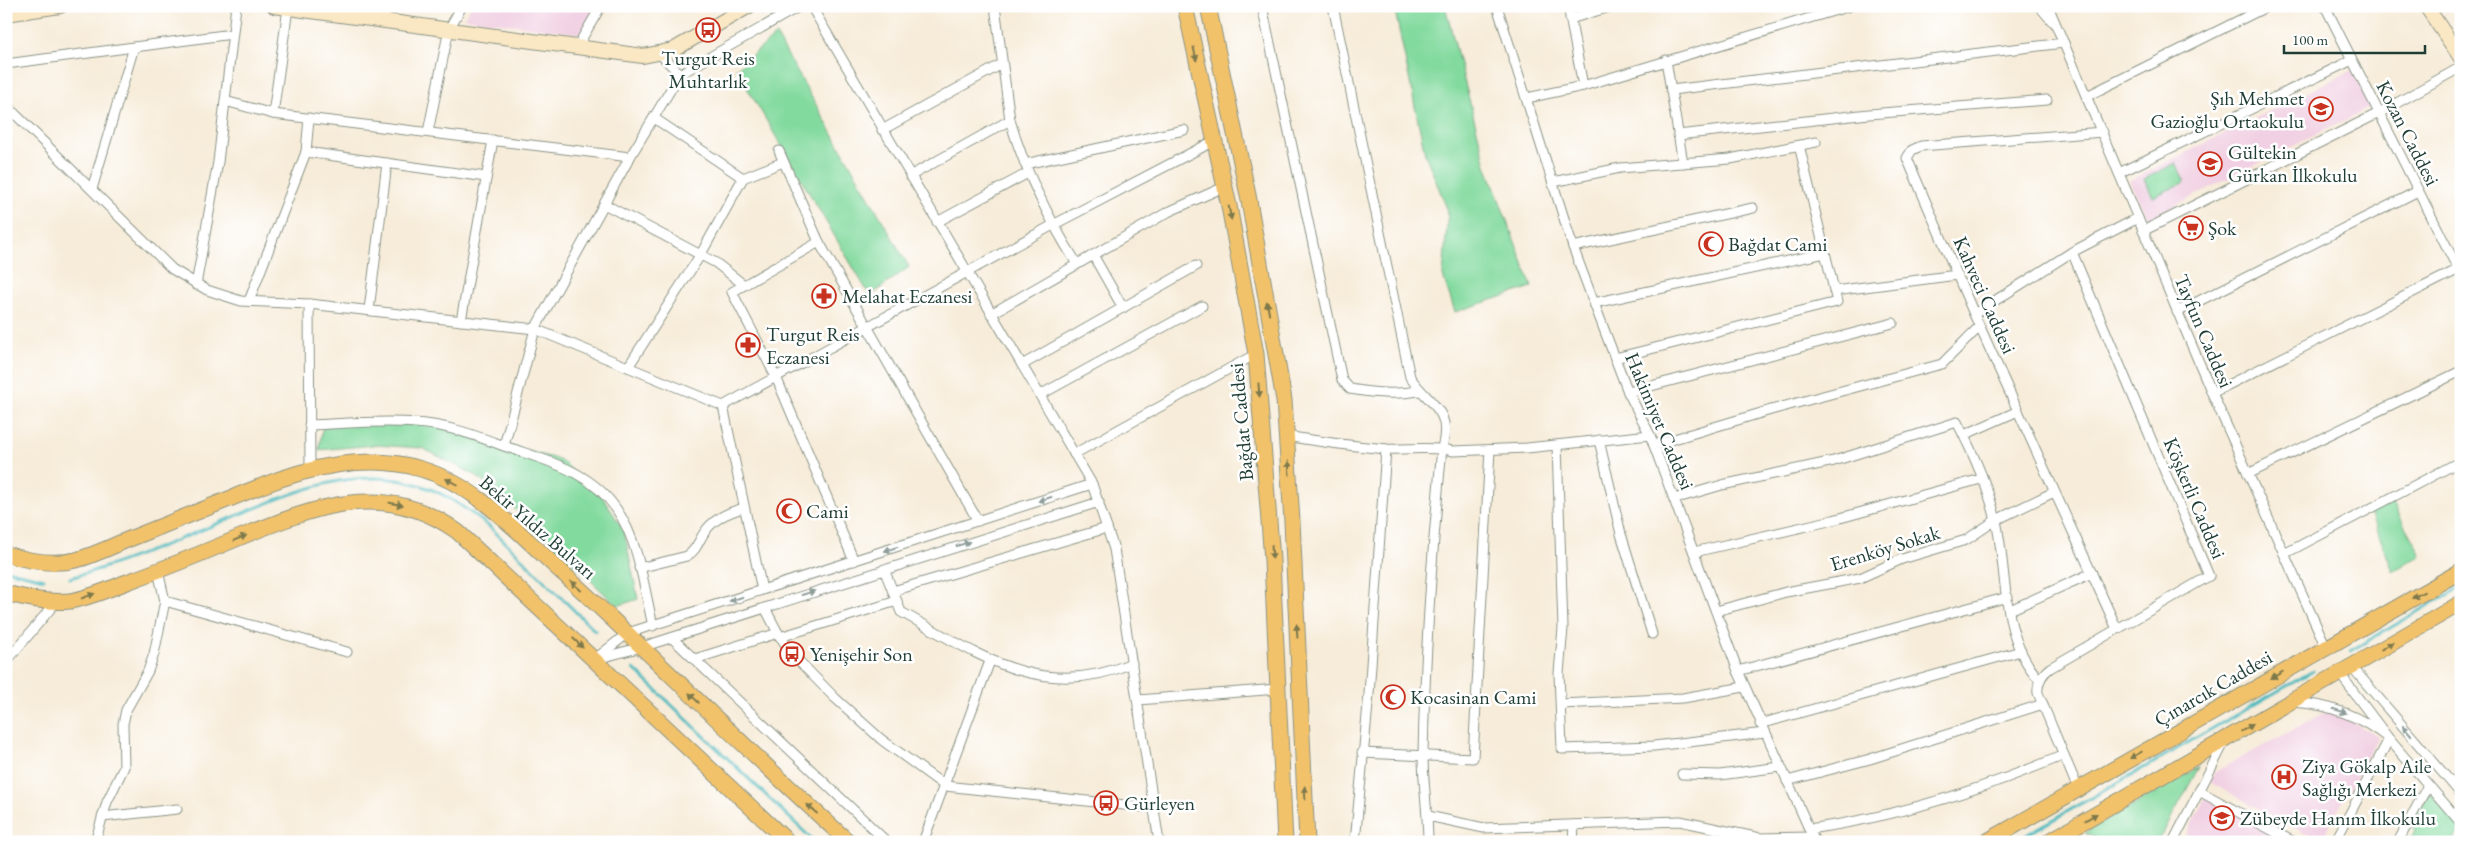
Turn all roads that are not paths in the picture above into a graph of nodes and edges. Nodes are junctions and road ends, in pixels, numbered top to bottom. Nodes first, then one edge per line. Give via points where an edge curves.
1 (60, 6) edge
2 (236, 6) edge
3 (274, 6) edge
4 (462, 6) edge
5 (602, 6) edge
6 (749, 6) edge
7 (800, 6) edge
8 (811, 6) edge
9 (994, 6) edge
10 (1185, 6) edge
11 (1208, 6) edge
12 (1262, 6) edge
13 (1333, 6) edge
14 (1497, 6) edge
15 (1568, 6) edge
16 (1613, 6) edge
17 (2039, 6) edge
18 (2059, 6) edge
19 (2268, 6) edge
20 (2325, 6) edge
21 (2426, 6) edge
22 (1846, 7) edge
23 (288, 8) junction
24 (2049, 8) edge
25 (345, 11) edge
26 (6, 14) edge
27 (1570, 19) junction
28 (2056, 26) junction
29 (449, 29) junction
30 (232, 34) junction
31 (2064, 43) junction
32 (134, 47) junction
33 (577, 47) junction
34 (660, 54) junction
35 (2461, 58) edge
36 (1666, 60) junction
37 (2352, 60) junction
38 (6, 64) edge
39 (1002, 64) junction
40 (2461, 67) edge
41 (680, 74) junction
42 (1583, 86) junction
43 (1671, 90) junction
44 (2087, 96) junction
45 (1527, 98) junction
46 (225, 100) junction
47 (2048, 100) dead end
48 (6, 105) edge
49 (2379, 113) junction
50 (273, 114) junction
51 (309, 118) junction
52 (654, 118) junction
53 (1010, 120) junction
54 (882, 130) junction
55 (1184, 130) dead end
56 (428, 132) junction
57 (2103, 132) junction
58 (1678, 135) junction
59 (493, 140) junction
60 (1214, 141) junction
61 (1816, 142) dead end
62 (1799, 145) junction
63 (779, 151) dead end
64 (306, 152) junction
65 (630, 157) junction
66 (783, 162) junction
67 (1683, 162) junction
68 (387, 163) junction
69 (1026, 169) junction
70 (2120, 173) junction
71 (910, 176) junction
72 (486, 178) junction
73 (743, 178) junction
74 (1553, 182) junction
75 (1224, 186) junction
76 (92, 189) junction
77 (2418, 192) junction
78 (604, 204) junction
79 (1753, 208) dead end
80 (2138, 218) junction
81 (937, 222) junction
82 (1053, 225) junction
83 (2143, 231) junction
84 (819, 242) junction
85 (1573, 247) junction
86 (2072, 252) junction
87 (1825, 253) junction
88 (700, 254) junction
89 (1093, 255) junction
90 (1077, 264) junction
91 (1196, 266) dead end
92 (2460, 271) edge
93 (967, 273) junction
94 (1957, 275) junction
95 (196, 285) junction
96 (744, 285) junction
97 (1834, 292) junction
98 (249, 301) junction
99 (1594, 303) junction
100 (309, 304) junction
101 (1202, 306) dead end
102 (1123, 308) junction
103 (369, 310) junction
104 (2177, 312) junction
105 (991, 314) junction
106 (1974, 314) junction
107 (460, 320) junction
108 (1894, 323) dead end
109 (1979, 327) junction
110 (866, 328) junction
111 (535, 329) junction
112 (1256, 354) junction
113 (1614, 358) junction
114 (1022, 365) junction
115 (628, 367) junction
116 (2461, 371) edge
117 (776, 377) junction
118 (1420, 391) junction
119 (1628, 392) junction
120 (2212, 394) junction
121 (1040, 395) junction
122 (723, 406) junction
123 (2018, 411) junction
124 (309, 425) junction
125 (1650, 435) junction
126 (1964, 435) junction
127 (1286, 436) junction
128 (1599, 440) junction
129 (1557, 445) junction
130 (1654, 445) junction
131 (504, 446) junction
132 (1386, 448) junction
133 (1442, 448) junction
134 (1490, 450) junction
135 (1074, 454) junction
136 (2461, 461) edge
137 (310, 470) junction
138 (2248, 474) junction
139 (1981, 479) junction
140 (1092, 484) junction
141 (2054, 492) junction
142 (1674, 499) junction
143 (1099, 502) junction
144 (744, 508) junction
145 (1996, 520) junction
146 (978, 521) junction
147 (1107, 528) junction
148 (1694, 552) junction
149 (6, 554) edge
150 (2284, 554) junction
151 (854, 561) junction
152 (638, 568) junction
153 (884, 569) junction
154 (158, 571) junction
155 (2461, 571) edge
156 (2092, 573) junction
157 (762, 590) junction
158 (893, 590) junction
159 (6, 594) edge
160 (2008, 597) junction
161 (165, 601) junction
162 (897, 601) junction
163 (56, 602) junction
164 (2461, 603) edge
165 (765, 608) junction
166 (2010, 610) junction
167 (1716, 611) junction
168 (653, 626) junction
169 (2117, 629) junction
170 (628, 633) junction
171 (1652, 634) dead end
172 (779, 635) junction
173 (672, 638) junction
174 (642, 647) junction
175 (2326, 647) junction
176 (2021, 651) junction
177 (347, 652) dead end
178 (595, 659) junction
179 (694, 660) junction
180 (990, 661) junction
181 (6, 662) edge
182 (1132, 663) junction
183 (2346, 670) junction
184 (1738, 671) junction
185 (2040, 680) junction
186 (1744, 686) junction
187 (1278, 689) junction
188 (1138, 700) junction
189 (2292, 702) junction
190 (1561, 704) junction
191 (2043, 704) junction
192 (1760, 724) junction
193 (1765, 733) junction
194 (2390, 738) junction
195 (2225, 741) junction
196 (1362, 753) junction
197 (2064, 755) junction
198 (1423, 758) junction
199 (1780, 767) junction
200 (1682, 774) dead end
201 (1787, 781) junction
202 (2428, 785) junction
203 (945, 786) junction
204 (2078, 789) junction
205 (2199, 790) junction
206 (2461, 794) edge
207 (1154, 808) junction
208 (177, 809) dead end
209 (1428, 816) junction
210 (102, 817) junction
211 (2461, 823) edge
212 (1574, 825) junction
213 (2064, 832) junction
214 (1812, 836) edge
215 (1760, 840) edge
216 (95, 842) edge
217 (788, 842) edge
218 (849, 842) edge
219 (887, 842) edge
220 (923, 842) edge
221 (1159, 842) edge
222 (1285, 842) edge
223 (1307, 842) edge
224 (1355, 842) edge
225 (1428, 842) edge
226 (1573, 842) edge
227 (1986, 842) edge
228 (2048, 842) edge
229 (2082, 842) edge
230 (2173, 842) edge
231 (2294, 842) edge
232 (2336, 842) edge
233 (2398, 842) edge

1 - 26 street
2 - 30 street
3 - 23 street
4 - 29 street
5 - 33 street
6 - 34 street via 673,50
7 - 41 street
8 - 54 street
9 - 39 street
10 -> 60 main road, Bağdat Caddesi
127 -> 11 main road, Bağdat Caddesi via 1284,400 1248,195
12 - 118 street via 1342,380 1350,389 1382,394
13 - 118 street via 1410,377
14 - 45 street, Hakimiyet Caddesi
15 - 27 street
16 - 27 street
17 - 28 street
18 - 24 street
19 - 44 street
20 - 37 street, Kozan Caddesi
21 - 35 street
22 - 36 street
23 - 25 street
23 - 50 street
24 - 28 street
25 - 29 street
27 - 42 street
28 - 31 street, Tayfun Caddesi
29 - 33 street
29 - 56 street
30 - 32 street
30 - 46 street
31 - 43 street
31 - 44 street, Tayfun Caddesi
32 - 38 street
32 - 76 street
33 - 34 street via 634,55
34 - 41 street
36 - 42 street
36 - 43 street
37 - 49 street, Kozan Caddesi
37 - 70 street
39 - 53 street
39 - 54 street
40 - 49 street
41 - 52 street
42 - 45 street
43 - 58 street
44 - 57 street, Tayfun Caddesi
45 - 74 street, Hakimiyet Caddesi
46 - 50 street
46 - 95 street via 218,162
47 - 58 street via 1869,114
48 - 76 street
49 - 77 street, Kozan Caddesi
49 - 83 street
50 - 51 street
51 - 56 street
51 - 64 street
52 - 65 street
52 - 73 street
53 - 69 street
53 - 71 street
54 - 71 street
55 - 69 street
56 - 59 street
57 - 70 street, Tayfun Caddesi
57 - 94 street, Kahveci Caddesi via 1921,146 1912,150 1907,158
58 - 67 street
59 - 65 street
59 - 72 street
60 - 75 main road, Bağdat Caddesi
60 - 82 street
61 - 62 street
62 - 67 street via 1730,159
62 - 87 street
63 - 66 street
64 - 68 street
64 - 98 street
65 - 78 street
66 - 73 street
66 - 84 street
67 - 74 street via 1620,168
68 - 72 street
68 - 103 street
69 - 81 street
69 - 82 street
70 - 80 street, Tayfun Caddesi
71 - 81 street
72 - 107 street
73 - 88 street
74 - 85 street, Hakimiyet Caddesi
75 - 89 street via 1168,212
75 -> 112 main road, Bağdat Caddesi
76 - 95 street via 172,269
77 - 92 street, Kozan Caddesi
77 - 104 street
78 - 88 street
78 - 111 street
79 - 85 street
80 - 83 street, Tayfun Caddesi
80 - 86 street
81 - 93 street
82 - 90 street
82 - 93 street
83 - 104 street, Tayfun Caddesi
84 - 96 street
84 - 110 street
85 - 99 street, Hakimiyet Caddesi
86 - 106 street
86 - 169 street, Köşkerli Caddesi via 2209,576
87 - 97 street
87 - 99 street
88 - 96 street
88 - 115 street
89 - 90 street
89 - 102 street
90 - 105 street
91 - 102 street
92 - 120 street
93 - 105 street
93 - 110 street
94 - 97 street
94 - 106 street, Kahveci Caddesi
95 - 98 street
96 - 117 street via 732,292
97 - 113 street via 1837,302
98 - 100 street
99 - 113 street, Hakimiyet Caddesi
100 - 103 street
100 - 124 street
101 - 121 street
102 - 114 street
103 - 107 street
104 - 120 street, Tayfun Caddesi
105 - 114 street
106 - 109 street, Kahveci Caddesi
107 - 111 street
108 - 119 street
109 - 123 street, Kahveci Caddesi
109 - 130 street via 1942,364
110 - 117 street
110 - 146 street
111 - 115 street
111 - 131 street
112 - 135 street
112 -> 187 main road, Bağdat Caddesi
113 - 119 street, Hakimiyet Caddesi
114 - 121 street
115 - 122 street
116 - 138 street
117 - 122 street
117 - 151 street
118 - 133 street via 1443,416 1446,432
119 - 125 street, Hakimiyet Caddesi
120 - 138 street, Tayfun Caddesi
121 - 135 street
122 - 144 street
123 - 126 street
123 - 141 street, Kahveci Caddesi
124 - 131 street via 431,424 464,431
124 - 137 street
125 - 128 street
125 - 130 street, Hakimiyet Caddesi
126 - 139 street
126 - 142 street via 1958,422 1834,461 1722,485
127 - 132 street
223 -> 127 main road, Bağdat Caddesi
128 - 129 street
128 - 171 street via 1621,534
129 - 134 street
129 - 190 street via 1563,619
130 - 142 street, Hakimiyet Caddesi
131 - 152 street via 566,467 598,489 623,519
132 - 133 street
132 - 196 street
133 - 134 street via 1453,451
133 - 198 street via 1430,570
134 - 198 street via 1472,758
135 - 140 street
136 - 150 street
137 - 149 main road, Bekir Yıldız Bulvarı via 77,560 40,561
170 -> 137 main road, Bekir Yıldız Bulvarı via 492,510 472,493 447,479 420,468 393,464 350,464
138 - 150 street, Tayfun Caddesi
139 - 145 street
139 - 148 street via 1833,520
140 - 143 street
140 -> 146 street
141 - 145 street, Erenköy Sokak
141 - 156 street, Kahveci Caddesi
142 - 148 street, Hakimiyet Caddesi
143 - 147 street
153 -> 143 street
144 - 152 street via 730,512 712,524 687,556
144 - 157 street
145 - 160 street
145 - 167 street, Erenköy Sokak via 1966,540 1902,558 1860,578 1786,592
146 -> 151 street
147 - 158 street
147 - 182 street via 1114,549
148 - 167 street, Hakimiyet Caddesi
150 - 175 street, Tayfun Caddesi
151 - 157 street
152 - 168 street
153 - 158 street
165 -> 153 street
154 - 161 street
163 -> 154 main road via 80,599
154 -> 178 main road via 300,514 359,501 396,503 429,514 458,532
155 -> 175 main road, Çınarcık Caddesi
156 - 166 street
156 - 169 street, Kahveci Caddesi
157 -> 168 street
158 - 162 street
159 - 163 main road
160 - 166 street
160 - 184 street
161 - 177 street
161 - 210 street via 152,663 126,710 124,767
162 - 172 street
162 - 180 street via 901,612
163 - 181 street
183 -> 164 main road
165 - 172 street
165 - 173 street
166 - 176 street
167 - 184 street, Hakimiyet Caddesi
168 - 170 street
169 - 185 street, Köşkerli Caddesi via 2050,668
170 - 174 main road, Bekir Yıldız Bulvarı
170 - 178 street
172 - 179 street
172 - 203 street via 802,665 858,720
173 - 174 street
173 - 179 street
174 - 178 street
218 -> 174 main road, Bekir Yıldız Bulvarı via 779,780
175 -> 204 main road, Çınarcık Caddesi
176 - 185 street via 2027,665
176 - 192 street
178 - 217 main road
179 - 219 street
180 - 182 street via 1030,675 1069,679 1108,673
180 - 203 street
182 - 188 street
183 - 189 main road
183 - 194 street
206 -> 183 street
184 - 186 street, Hakimiyet Caddesi
185 - 191 street via 2038,693
186 - 190 street via 1683,698
186 - 192 street, Hakimiyet Caddesi
187 - 188 street
187 - 222 main road, Bağdat Caddesi
188 - 207 street
189 -> 194 street via 2338,710 2364,721
195 -> 189 main road
190 - 193 street via 1562,750 1662,745
191 - 197 street
191 - 201 street via 1870,759
192 - 193 street, Hakimiyet Caddesi
193 - 199 street, Hakimiyet Caddesi
194 - 202 street
194 - 232 street
195 - 205 street
213 -> 195 main road
196 - 198 street
196 - 224 street
197 - 204 street
197 - 214 street via 1947,800
198 - 209 street
199 - 200 street via 1733,774
199 - 201 street, Hakimiyet Caddesi
201 - 214 street, Hakimiyet Caddesi
202 - 211 street
202 - 233 street
203 - 207 street
203 - 220 street
204 - 227 main road, Çınarcık Caddesi
205 - 230 street
205 - 231 street
207 - 221 street
208 - 210 street
209 - 212 street via 1484,828
209 - 225 street
210 - 216 street
212 - 215 street via 1680,821
212 - 226 street
213 - 228 main road
213 - 229 street
214 - 215 street

